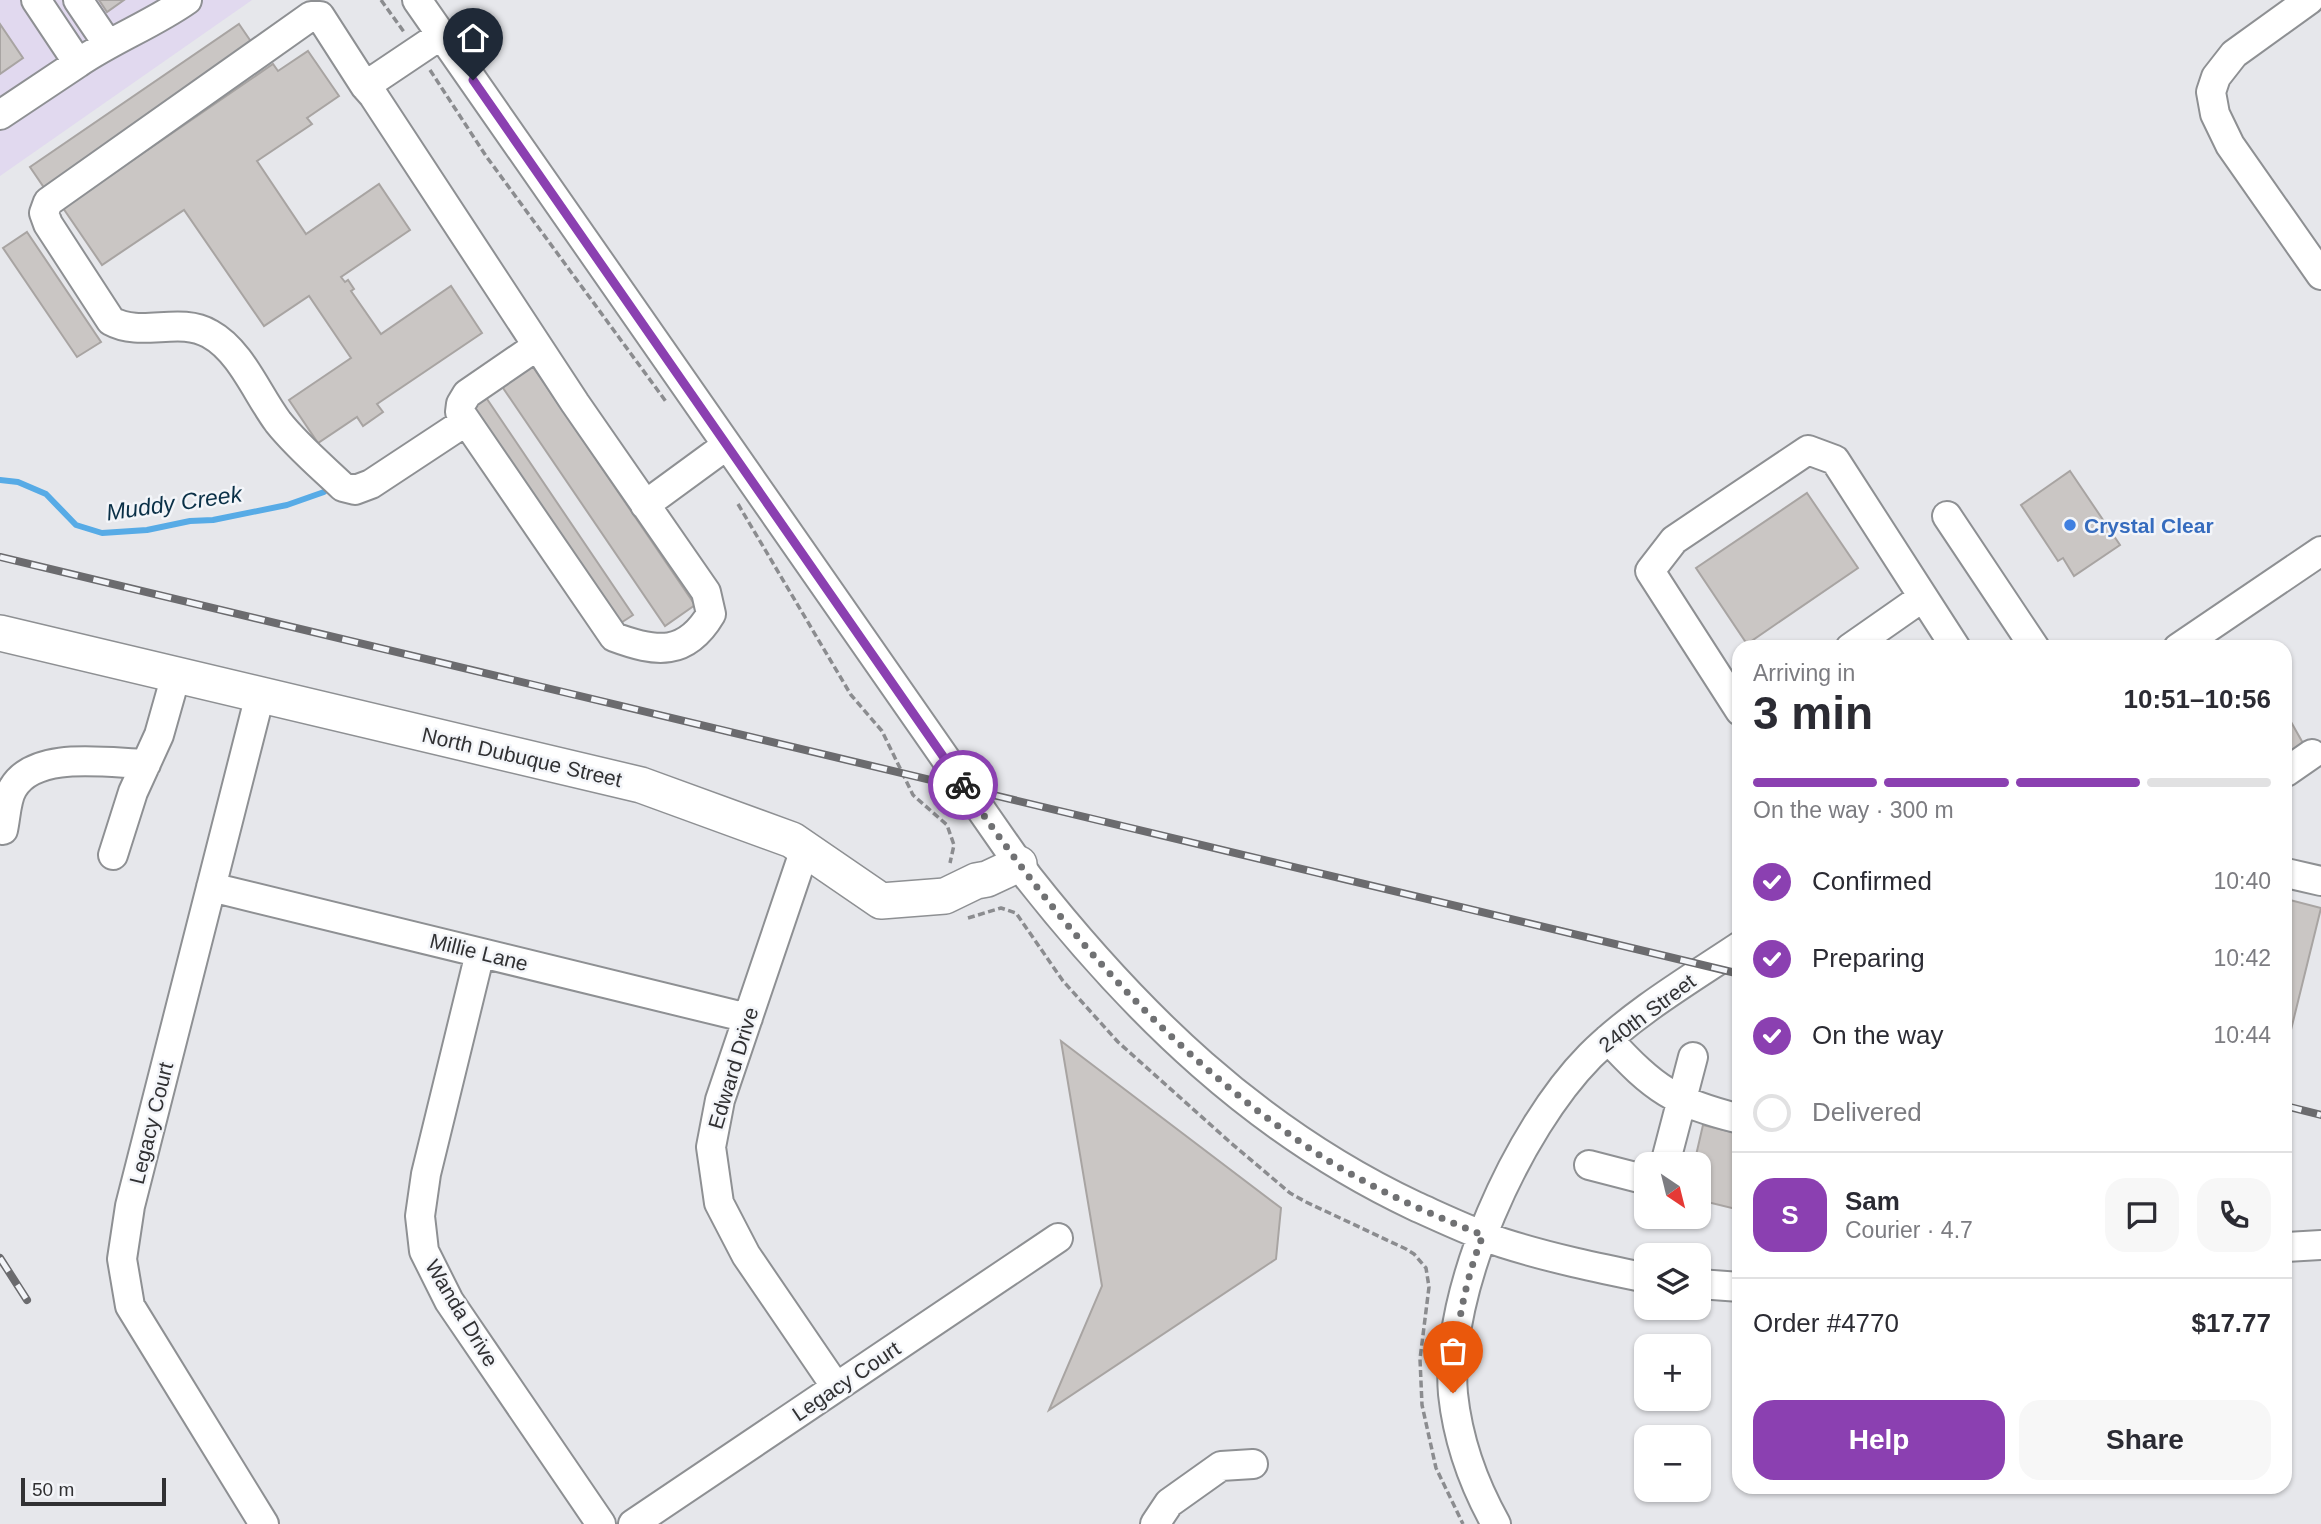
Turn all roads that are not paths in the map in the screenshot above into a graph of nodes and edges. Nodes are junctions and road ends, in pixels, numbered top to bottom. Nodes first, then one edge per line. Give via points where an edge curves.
1 (36, 0) edge
2 (78, 0) edge
3 (187, 0) edge
4 (417, 0) edge
5 (2309, 0) edge
6 (150, 10) edge
7 (441, 35) junction
8 (107, 43) junction
9 (78, 63) junction
10 (365, 86) junction
11 (0, 114) edge
12 (2321, 275) edge
13 (537, 346) junction
14 (465, 422) junction
15 (727, 445) junction
16 (645, 505) junction
17 (1947, 516) dead end
18 (2321, 551) edge
19 (1923, 597) junction
20 (0, 633) edge
21 (1861, 640) edge
22 (1951, 640) edge
23 (2030, 640) edge
24 (2190, 640) edge
25 (176, 675) junction
26 (260, 695) junction
27 (1732, 699) edge
28 (2312, 754) dead end
29 (146, 764) junction
30 (2292, 768) edge
31 (3, 830) dead end
32 (805, 849) junction
33 (113, 855) dead end
34 (1019, 864) junction
35 (2292, 874) edge
36 (2321, 881) edge
37 (211, 887) junction
38 (1732, 952) edge
39 (480, 953) junction
40 (748, 1018) junction
41 (1608, 1039) junction
42 (1693, 1057) dead end
43 (1680, 1102) junction
44 (1732, 1117) edge
45 (1668, 1152) edge
46 (1589, 1165) dead end
47 (1634, 1177) edge
48 (1483, 1235) junction
49 (1058, 1238) dead end
50 (2321, 1245) edge
51 (2292, 1247) edge
52 (1634, 1275) edge
53 (1711, 1285) edge
54 (1732, 1286) edge
55 (836, 1387) junction
56 (1253, 1464) dead end
57 (264, 1524) edge
58 (601, 1524) edge
59 (633, 1524) edge
60 (1155, 1524) edge
61 (1496, 1524) edge

1 - 9 street
2 - 8 street
3 - 6 street
4 - 7 street
5 - 12 street via 2234,54 2211,92 2215,114 2230,145
6 - 8 street
7 - 10 street
7 - 15 street
8 - 9 street
9 - 11 street
10 - 13 street
10 - 14 street via 320,16 311,16 88,171 48,202 44,213 111,321 122,327 188,326 224,342 280,425 343,487 371,484
13 - 14 street via 467,394 460,412
13 - 16 street
14 - 16 street via 608,631 623,640 670,648 688,643 711,614 706,592
15 - 16 street
15 - 34 street
17 - 23 street
18 - 24 street
19 - 21 street
19 - 22 street
19 - 27 street via 1835,460 1808,450 1674,540 1650,571
20 - 25 main road, North Dubuque Street
25 - 26 main road, North Dubuque Street
25 - 29 street
26 - 32 main road, North Dubuque Street via 640,785 792,840
26 - 37 street, Legacy Court
28 - 30 street
29 - 31 street via 54,762 35,767 11,790
29 - 33 street
32 - 34 main road, North Dubuque Street via 881,901 946,896
32 - 40 street, Edward Drive
34 - 48 street via 1118,982 1173,1039 1247,1103 1346,1171
35 - 36 street
37 - 39 street, Millie Lane
37 - 57 street, Legacy Court via 130,1206 122,1259 130,1306
38 - 41 street, 240th Street
39 - 40 street, Millie Lane
39 - 58 street, Wanda Drive via 426,1174 420,1216 424,1251 449,1301
40 - 55 street, Edward Drive via 720,1100 711,1147 719,1203 746,1255
41 - 43 street via 1644,1076
41 - 48 street, 240th Street via 1542,1115 1514,1164
42 - 43 street
43 - 44 street
43 - 45 street
46 - 47 street
48 - 52 street
48 - 61 street, 240th Street via 1459,1317 1453,1393 1470,1469
49 - 55 street, Legacy Court
50 - 51 street
53 - 54 street
55 - 59 street, Legacy Court
56 - 60 street via 1221,1466 1169,1503

